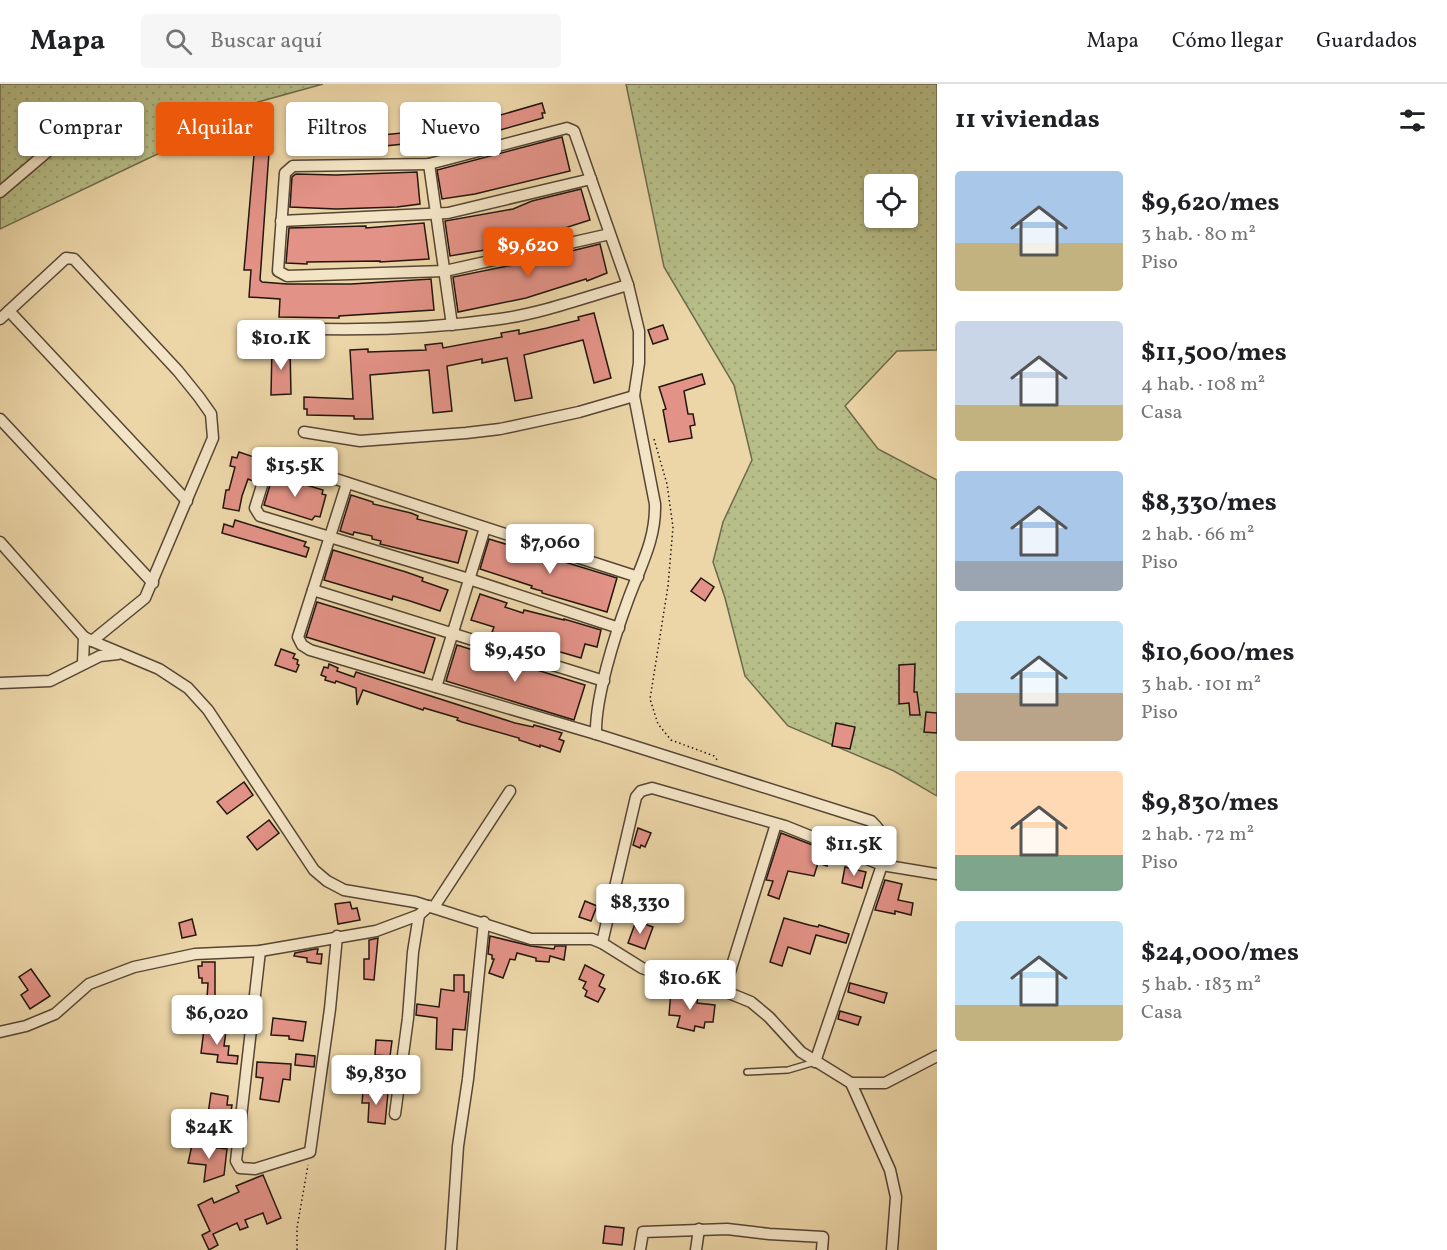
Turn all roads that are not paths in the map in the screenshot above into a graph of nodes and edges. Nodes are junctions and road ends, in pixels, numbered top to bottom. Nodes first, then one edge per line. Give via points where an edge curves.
1 (42, 156) edge
2 (429, 164) junction
3 (591, 179) junction
4 (0, 192) edge
5 (435, 215) junction
6 (281, 221) junction
7 (610, 234) junction
8 (445, 271) junction
9 (628, 285) junction
10 (9, 311) junction
11 (0, 319) edge
12 (452, 325) junction
13 (286, 328) dead end
14 (634, 396) junction
15 (0, 419) edge
16 (304, 432) dead end
17 (347, 483) junction
18 (187, 501) junction
19 (485, 528) junction
20 (330, 537) junction
21 (0, 542) edge
22 (638, 577) junction
23 (469, 579) junction
24 (153, 583) junction
25 (313, 590) junction
26 (619, 628) junction
27 (453, 633) junction
28 (88, 639) junction
29 (121, 654) junction
30 (83, 663) junction
31 (604, 681) junction
32 (0, 683) edge
33 (436, 687) junction
34 (596, 734) junction
35 (510, 791) dead end
36 (776, 824) junction
37 (882, 865) junction
38 (937, 874) edge
39 (431, 907) junction
40 (419, 915) junction
41 (484, 922) junction
42 (337, 936) junction
43 (602, 942) junction
44 (260, 951) junction
45 (724, 991) junction
46 (0, 1032) edge
47 (937, 1056) edge
48 (815, 1062) junction
49 (747, 1072) dead end
50 (851, 1083) junction
51 (395, 1114) dead end
52 (699, 1229) junction
53 (451, 1249) edge
54 (640, 1250) edge
55 (696, 1250) edge
56 (822, 1250) edge
57 (892, 1250) edge

1 - 4 street
2 - 3 street via 567,128 574,131
2 - 5 street
2 - 6 street via 293,166 285,173
3 - 5 street
3 - 7 street
5 - 6 street
5 - 8 street
6 - 8 street via 278,271 287,276
7 - 8 street
7 - 9 street
8 - 12 street
9 - 12 street via 502,319
9 - 14 street via 639,331
10 - 11 street
10 - 18 street
10 - 18 street via 66,258 84,267 178,371 211,414 213,438
12 - 13 street via 355,330
14 - 16 street via 579,412 466,434 360,441
14 - 22 street via 656,504 650,547
15 - 24 street
17 - 19 street
17 - 20 street
17 - 20 street via 277,460 268,466 256,512
18 - 24 street
19 - 22 street
19 - 23 street
20 - 23 street
20 - 25 street
21 - 28 street
22 - 26 street
23 - 26 street
23 - 27 street
24 - 28 street via 145,598
25 - 27 street
25 - 33 street via 298,637 302,645
26 - 31 street
27 - 31 street
27 - 33 street
28 - 29 street
28 - 30 street
29 - 30 street
29 - 39 street via 159,669 188,688 208,710 314,870 327,881 344,890
30 - 32 street via 50,681
31 - 34 street
33 - 34 street
34 - 37 street via 871,822 881,831 885,842
35 - 39 street
36 - 37 street
36 - 43 street via 661,790 641,791 636,797
36 - 45 street
37 - 38 street
37 - 48 street
39 - 40 street
39 - 41 street
40 - 42 street via 376,931
40 - 51 street
41 - 43 street via 531,939
41 - 53 street via 458,1146
42 - 44 street
42 - 44 street via 310,1152 255,1169 240,1168 236,1161
43 - 45 street via 642,968
44 - 46 street via 195,954 134,967 90,984 55,1014
45 - 48 street via 751,1002
47 - 50 street via 885,1083
48 - 49 lane via 788,1070
48 - 50 street
50 - 57 street via 890,1170 896,1197
52 - 54 street via 643,1232
52 - 55 street
52 - 56 street via 823,1237

